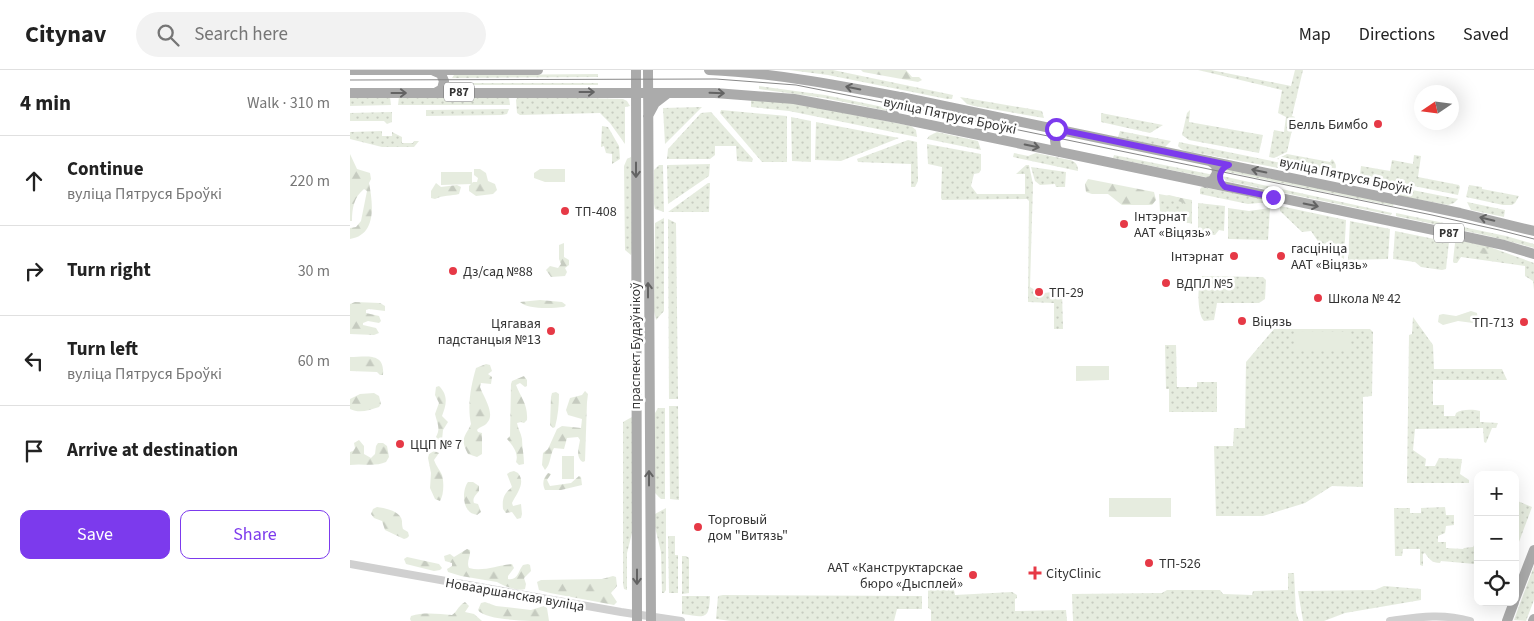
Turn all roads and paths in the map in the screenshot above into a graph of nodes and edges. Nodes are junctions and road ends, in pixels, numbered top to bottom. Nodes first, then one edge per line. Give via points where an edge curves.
1 (350, 70) edge
2 (538, 70) edge
3 (636, 70) edge
4 (648, 70) edge
5 (709, 70) edge
6 (434, 71) edge
7 (459, 71) edge
8 (458, 92) junction
9 (607, 92) junction
10 (636, 92) junction
11 (648, 92) junction
12 (350, 93) edge
13 (435, 93) junction
14 (668, 93) junction
15 (901, 97) junction
16 (978, 113) junction
17 (897, 118) junction
18 (647, 119) junction
19 (636, 121) junction
20 (1064, 131) junction
21 (974, 134) junction
22 (1059, 152) junction
23 (1209, 160) junction
24 (1229, 165) junction
25 (1206, 182) junction
26 (1225, 187) junction
27 (648, 218) junction
28 (636, 219) junction
29 (1534, 231) edge
30 (1534, 254) edge
31 (637, 339) junction
32 (648, 339) junction
33 (637, 402) junction
34 (649, 402) junction
35 (637, 503) junction
36 (650, 504) junction
37 (1534, 550) edge
38 (350, 564) edge
39 (1519, 589) edge
40 (1513, 606) edge
41 (1427, 616) junction
42 (637, 618) edge
43 (651, 619) edge
44 (681, 621) edge
45 (1390, 621) edge
46 (1441, 621) edge
47 (1470, 621) edge
48 (1507, 621) edge

1 - 6 main road, Р87
2 - 7 main road, Р87
3 - 10 main road, праспект Будаўнікоў
4 - 11 main road, праспект Будаўнікоў
15 -> 5 main road, вуліца Пятруся Броўкі / Р87 via 766,74
6 - 7 main road, Р87
6 - 13 main road via 441,74 444,81 442,89
7 - 8 main road via 451,75 449,81 451,88
8 -> 9 main road, вуліца Пятруся Броўкі / Р87
8 - 13 main road, вуліца Пятруся Броўкі / Р87
9 - 10 main road, вуліца Пятруся Броўкі / Р87
9 - 19 main road via 627,100
10 - 11 main road, вуліца Пятруся Броўкі / Р87
10 - 19 main road, праспект Будаўнікоў
11 - 14 main road, вуліца Пятруся Броўкі / Р87
11 - 18 main road, праспект Будаўнікоў
12 -> 13 main road, вуліца Пятруся Броўкі / Р87
14 -> 17 main road, вуліца Пятруся Броўкі / Р87 via 760,95
14 - 18 main road via 655,103
15 - 16 main road, вуліца Пятруся Броўкі / Р87
15 - 17 main road via 891,105
16 - 20 main road, вуліца Пятруся Броўкі / Р87
16 - 21 main road via 984,119 984,125
17 - 21 main road, вуліца Пятруся Броўкі / Р87
18 - 27 main road, праспект Будаўнікоў
19 -> 28 main road, праспект Будаўнікоў
20 - 22 main road via 1055,140
20 - 23 main road, вуліца Пятруся Броўкі / Р87
21 -> 22 main road, вуліца Пятруся Броўкі / Р87
22 - 25 main road, вуліца Пятруся Броўкі / Р87
23 - 24 main road, вуліца Пятруся Броўкі / Р87
23 - 25 main road via 1216,165 1217,173 1214,180
24 - 26 main road via 1220,173
29 -> 24 main road, вуліца Пятруся Броўкі / Р87 via 1460,212
25 - 26 main road, вуліца Пятруся Броўкі / Р87
26 -> 30 main road, вуліца Пятруся Броўкі / Р87
27 - 28 street
32 -> 27 main road, праспект Будаўнікоў
28 - 31 main road, праспект Будаўнікоў
31 - 32 street
31 - 33 main road, праспект Будаўнікоў
32 - 34 main road, праспект Будаўнікоў
33 - 34 street
33 - 35 main road, праспект Будаўнікоў
36 -> 34 main road, праспект Будаўнікоў
35 - 36 street
35 -> 42 main road, праспект Будаўнікоў
36 - 43 main road, праспект Будаўнікоў
37 - 39 main road
38 - 42 street, Новааршанская вуліца
40 - 48 main road
41 - 45 street
41 - 46 street
41 - 47 street via 1449,616
42 - 43 street, Новааршанская вуліца
43 - 44 street, Новааршанская вуліца

